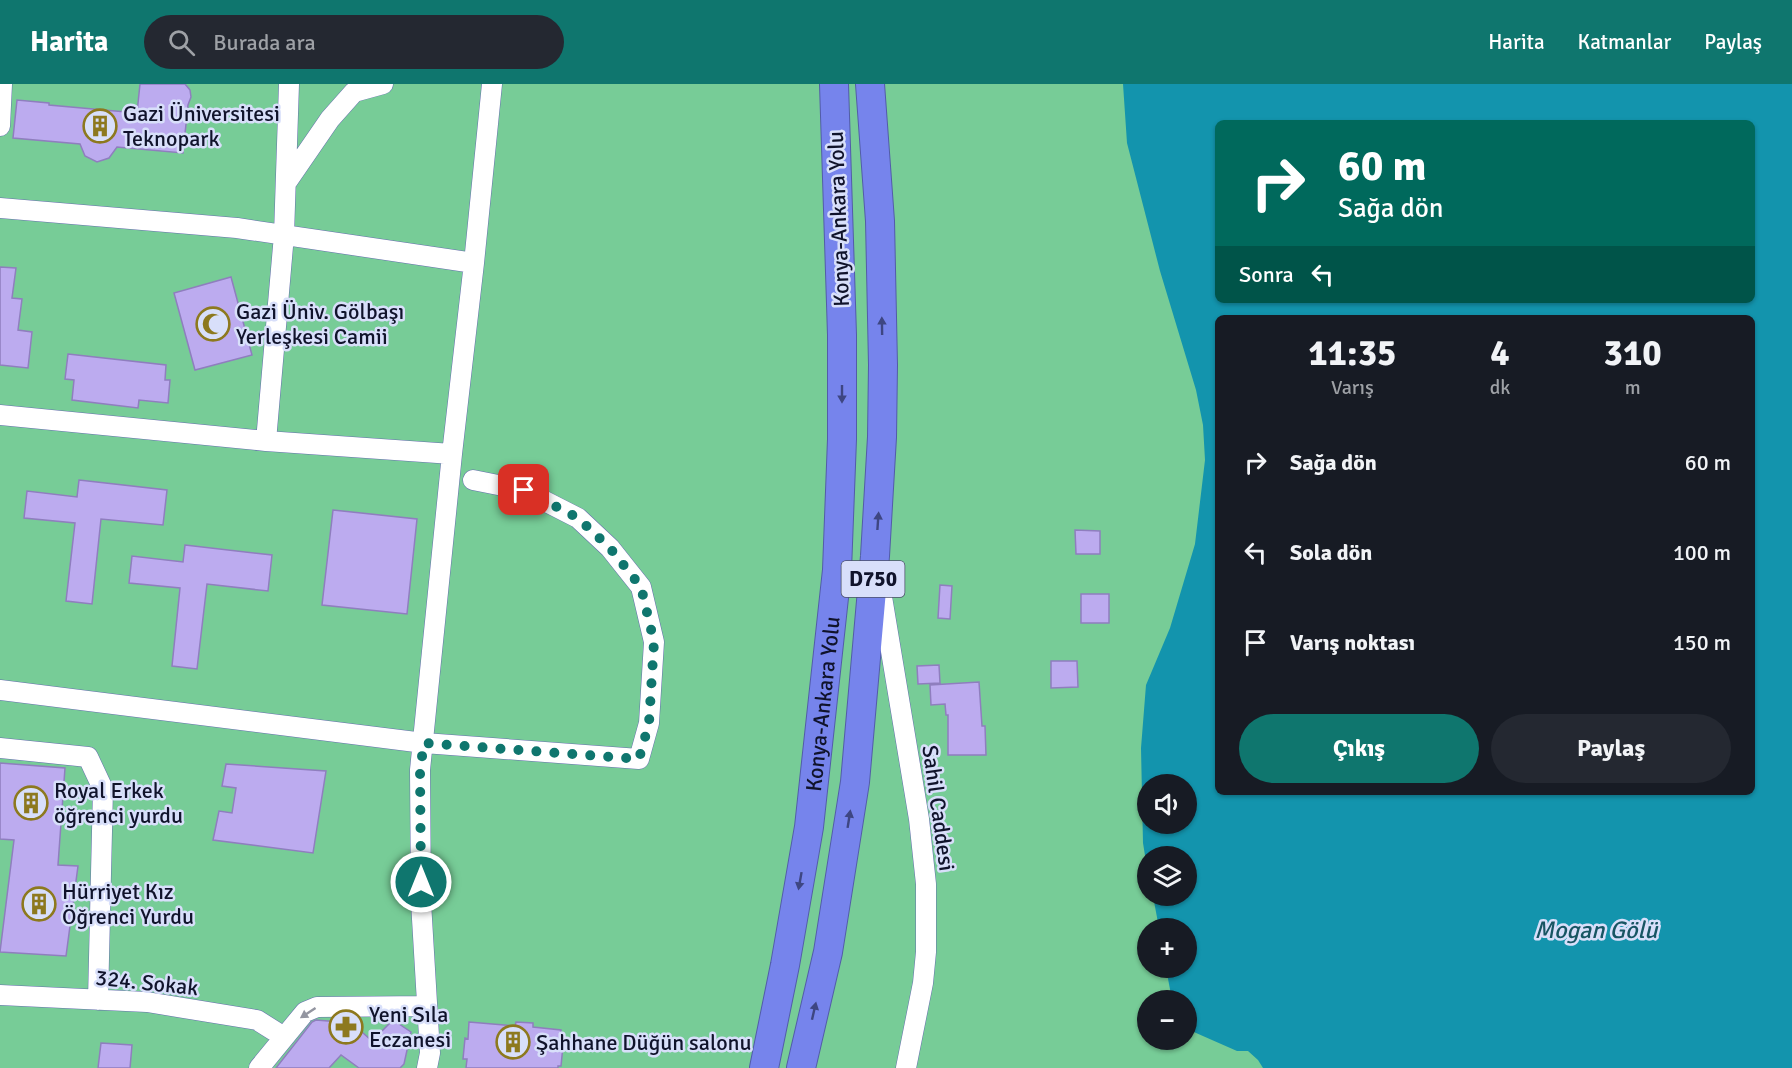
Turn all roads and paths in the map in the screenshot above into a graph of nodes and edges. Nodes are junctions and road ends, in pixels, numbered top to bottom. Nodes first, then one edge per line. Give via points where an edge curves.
1 (2, 84) edge
2 (289, 84) edge
3 (383, 84) edge
4 (492, 84) edge
5 (834, 84) edge
6 (870, 84) edge
7 (0, 126) edge
8 (285, 183) junction
9 (0, 208) edge
10 (284, 235) junction
11 (474, 263) junction
12 (0, 415) edge
13 (266, 441) junction
14 (452, 454) junction
15 (474, 480) dead end
16 (875, 556) junction
17 (0, 690) edge
18 (424, 743) junction
19 (0, 748) edge
20 (0, 995) edge
21 (98, 1000) junction
22 (427, 1006) junction
23 (284, 1037) junction
24 (259, 1068) edge
25 (427, 1068) edge
26 (765, 1068) edge
27 (801, 1068) edge
28 (906, 1068) edge

1 - 7 street
2 - 8 street
3 - 8 street via 354,92
4 - 11 street
5 -> 26 highway, Konya-Ankara Yolu / D750 via 842,335 837,570 809,827
16 -> 6 highway, D750 via 883,365 880,221
8 - 10 street
9 - 10 street
10 - 11 street
10 - 13 street
11 - 14 street
12 - 13 street
13 - 14 street
14 - 18 street
15 - 18 street via 524,490 578,518 610,548 641,587 654,642 649,723 639,759
27 -> 16 highway, D750 via 828,952 855,782
16 - 28 street, Sahil Caddesi via 919,819 926,884 923,983
17 - 18 street
18 - 22 street via 420,770 421,902
19 - 21 street via 88,757 103,789
20 - 21 street, 324. Sokak
21 - 23 street, 324. Sokak via 147,1002 257,1020
22 -> 23 street via 317,1007 305,1012
22 - 25 street
23 - 24 street

